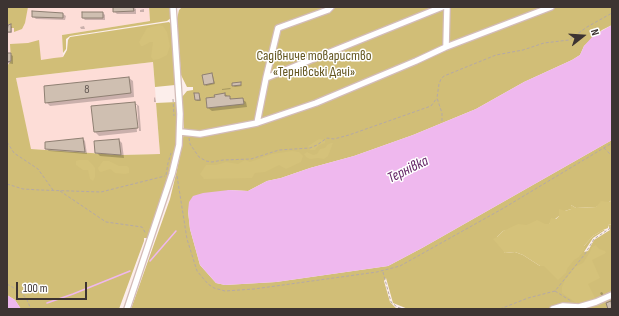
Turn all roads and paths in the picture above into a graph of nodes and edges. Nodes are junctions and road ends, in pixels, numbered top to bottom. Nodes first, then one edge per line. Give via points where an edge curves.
1 (173, 7) edge
2 (331, 7) edge
3 (442, 7) edge
4 (447, 7) edge
5 (551, 7) edge
6 (612, 13) edge
7 (446, 47) junction
8 (266, 78) junction
9 (173, 94) dead end
10 (437, 98) junction
11 (174, 119) dead end
12 (442, 121) dead end
13 (256, 124) junction
14 (181, 132) junction
15 (188, 133) junction
16 (7, 142) edge
17 (612, 143) edge
18 (604, 148) junction
19 (172, 151) dead end
20 (612, 156) edge
21 (175, 165) junction
22 (7, 184) edge
23 (54, 191) junction
24 (60, 191) junction
25 (612, 227) edge
26 (150, 238) junction
27 (383, 271) junction
28 (7, 284) edge
29 (555, 291) junction
30 (612, 295) edge
31 (572, 302) dead end
32 (506, 307) junction
33 (31, 309) edge
34 (128, 309) edge
35 (403, 309) edge
36 (500, 309) edge
37 (503, 309) edge
38 (553, 309) edge

1 - 14 street
2 - 8 street via 278,28
3 - 8 street
4 - 7 street
5 - 7 street
6 - 10 path via 569,40 544,43 496,55 444,76 438,84
7 - 13 street via 316,103
8 - 13 street
9 - 11 path
10 - 12 path
10 - 15 path via 431,106 348,135 327,138 317,146 274,151 251,159 206,161 199,157 190,144
13 - 15 street via 200,134
14 - 15 street
14 - 21 street
16 - 23 path via 14,153 38,169
17 - 18 path
18 - 20 path
18 - 27 path via 451,238 400,266
19 - 24 path via 166,176 101,192
21 - 26 street
21 - 27 path via 193,260 197,272 214,288 225,291 254,289
22 - 23 path via 23,189
23 - 24 path
24 - 26 path via 102,220 142,228
25 - 29 path via 594,239
26 - 34 street
27 - 35 path via 391,302
28 - 33 path via 20,292
29 - 31 path
29 - 32 path
30 - 38 street via 579,307 564,306
32 - 36 path
32 - 37 path

